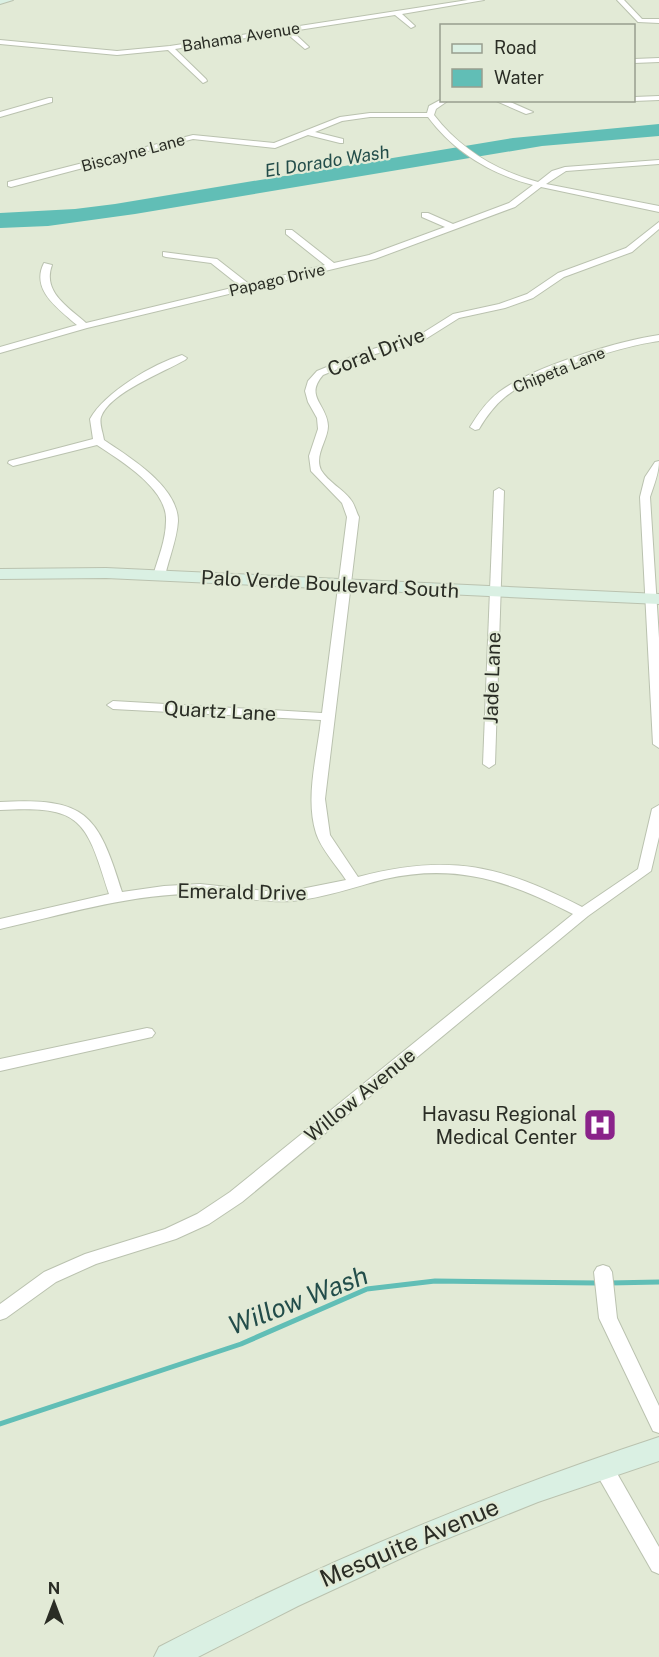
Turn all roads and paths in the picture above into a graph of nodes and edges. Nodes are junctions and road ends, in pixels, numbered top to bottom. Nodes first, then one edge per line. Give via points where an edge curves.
1 (8, 0) edge
2 (481, 0) edge
3 (620, 0) edge
4 (0, 1) edge
5 (397, 13) junction
6 (659, 21) edge
7 (411, 26) dead end
8 (286, 29) junction
9 (0, 42) edge
10 (305, 47) dead end
11 (170, 48) junction
12 (659, 60) edge
13 (635, 61) edge
14 (204, 81) dead end
15 (659, 98) edge
16 (635, 99) edge
17 (49, 100) dead end
18 (442, 102) edge
19 (503, 102) edge
20 (529, 112) dead end
21 (0, 115) edge
22 (430, 115) junction
23 (310, 133) junction
24 (340, 141) dead end
25 (659, 162) edge
26 (11, 184) dead end
27 (543, 184) junction
28 (659, 208) edge
29 (424, 214) dead end
30 (659, 225) edge
31 (454, 228) junction
32 (289, 232) dead end
33 (166, 254) dead end
34 (47, 265) dead end
35 (333, 267) junction
36 (247, 287) junction
37 (84, 326) junction
38 (659, 339) edge
39 (0, 350) edge
40 (182, 358) dead end
41 (475, 428) dead end
42 (99, 441) junction
43 (13, 463) dead end
44 (659, 464) edge
45 (499, 491) dead end
46 (0, 574) edge
47 (159, 576) junction
48 (345, 585) junction
49 (495, 592) junction
50 (655, 599) edge
51 (113, 705) dead end
52 (327, 717) junction
53 (658, 720) edge
54 (659, 744) edge
55 (489, 764) dead end
56 (0, 806) edge
57 (659, 809) edge
58 (656, 838) edge
59 (355, 883) junction
60 (117, 899) junction
61 (584, 913) junction
62 (0, 924) edge
63 (147, 1033) dead end
64 (0, 1065) edge
65 (603, 1272) dead end
66 (0, 1312) edge
67 (659, 1425) edge
68 (659, 1449) edge
69 (603, 1467) junction
70 (659, 1565) edge
71 (187, 1653) edge

1 - 4 main road
2 - 5 street, Bahama Avenue
3 - 6 street via 640,21
5 - 7 street
5 - 8 street, Bahama Avenue
8 - 10 street
8 - 11 street, Bahama Avenue
9 - 11 street, Bahama Avenue via 117,53
11 - 14 street
12 - 13 street
15 - 16 street
17 - 21 street
18 - 22 street via 432,108
19 - 20 street
22 - 23 street, Biscayne Lane via 352,117
22 - 27 street via 436,125 493,169
23 - 24 street
23 - 26 street, Biscayne Lane via 271,146 206,138 178,140
25 - 27 street, Papago Drive via 576,167 555,173
27 - 28 street
27 - 31 street, Papago Drive via 512,205
29 - 31 street
30 - 48 street, Coral Drive via 629,250 561,275 530,296 456,316 421,338 359,356 320,373 312,381 310,390 323,429 314,456 316,471 347,502 353,517
31 - 35 street, Papago Drive
32 - 35 street
33 - 36 street via 214,261
34 - 37 street via 42,272 43,284
35 - 36 street, Papago Drive
36 - 37 street, Papago Drive
37 - 39 street, Papago Drive
38 - 41 street, Chipeta Lane via 616,347 507,391
40 - 42 street via 104,405 95,419
42 - 43 street
42 - 47 street via 142,472 168,504 172,521
44 - 50 street via 650,477 645,497
45 - 49 street, Jade Lane
46 - 47 main road, Palo Verde Boulevard South
47 - 48 main road, Palo Verde Boulevard South
48 - 49 main road, Palo Verde Boulevard South
48 - 52 street, Coral Drive
49 - 50 main road, Palo Verde Boulevard South
49 - 55 street, Jade Lane
50 - 53 street
51 - 52 street, Quartz Lane
52 - 59 street, Coral Drive via 319,817 323,835
53 - 54 street
56 - 60 street via 54,807 74,816 93,832
57 - 58 street, Willow Avenue
58 - 61 street, Willow Avenue via 644,871
59 - 60 street, Emerald Drive via 288,896 190,889
59 - 61 street, Emerald Drive via 398,872 462,868 526,883
60 - 62 street, Emerald Drive
61 - 66 street, Willow Avenue via 236,1197 203,1219 170,1234 51,1277
63 - 64 street
65 - 67 street via 608,1318
68 - 69 main road, Mesquite Avenue
69 - 70 street
69 - 71 main road, Mesquite Avenue via 526,1493 381,1552 307,1586

